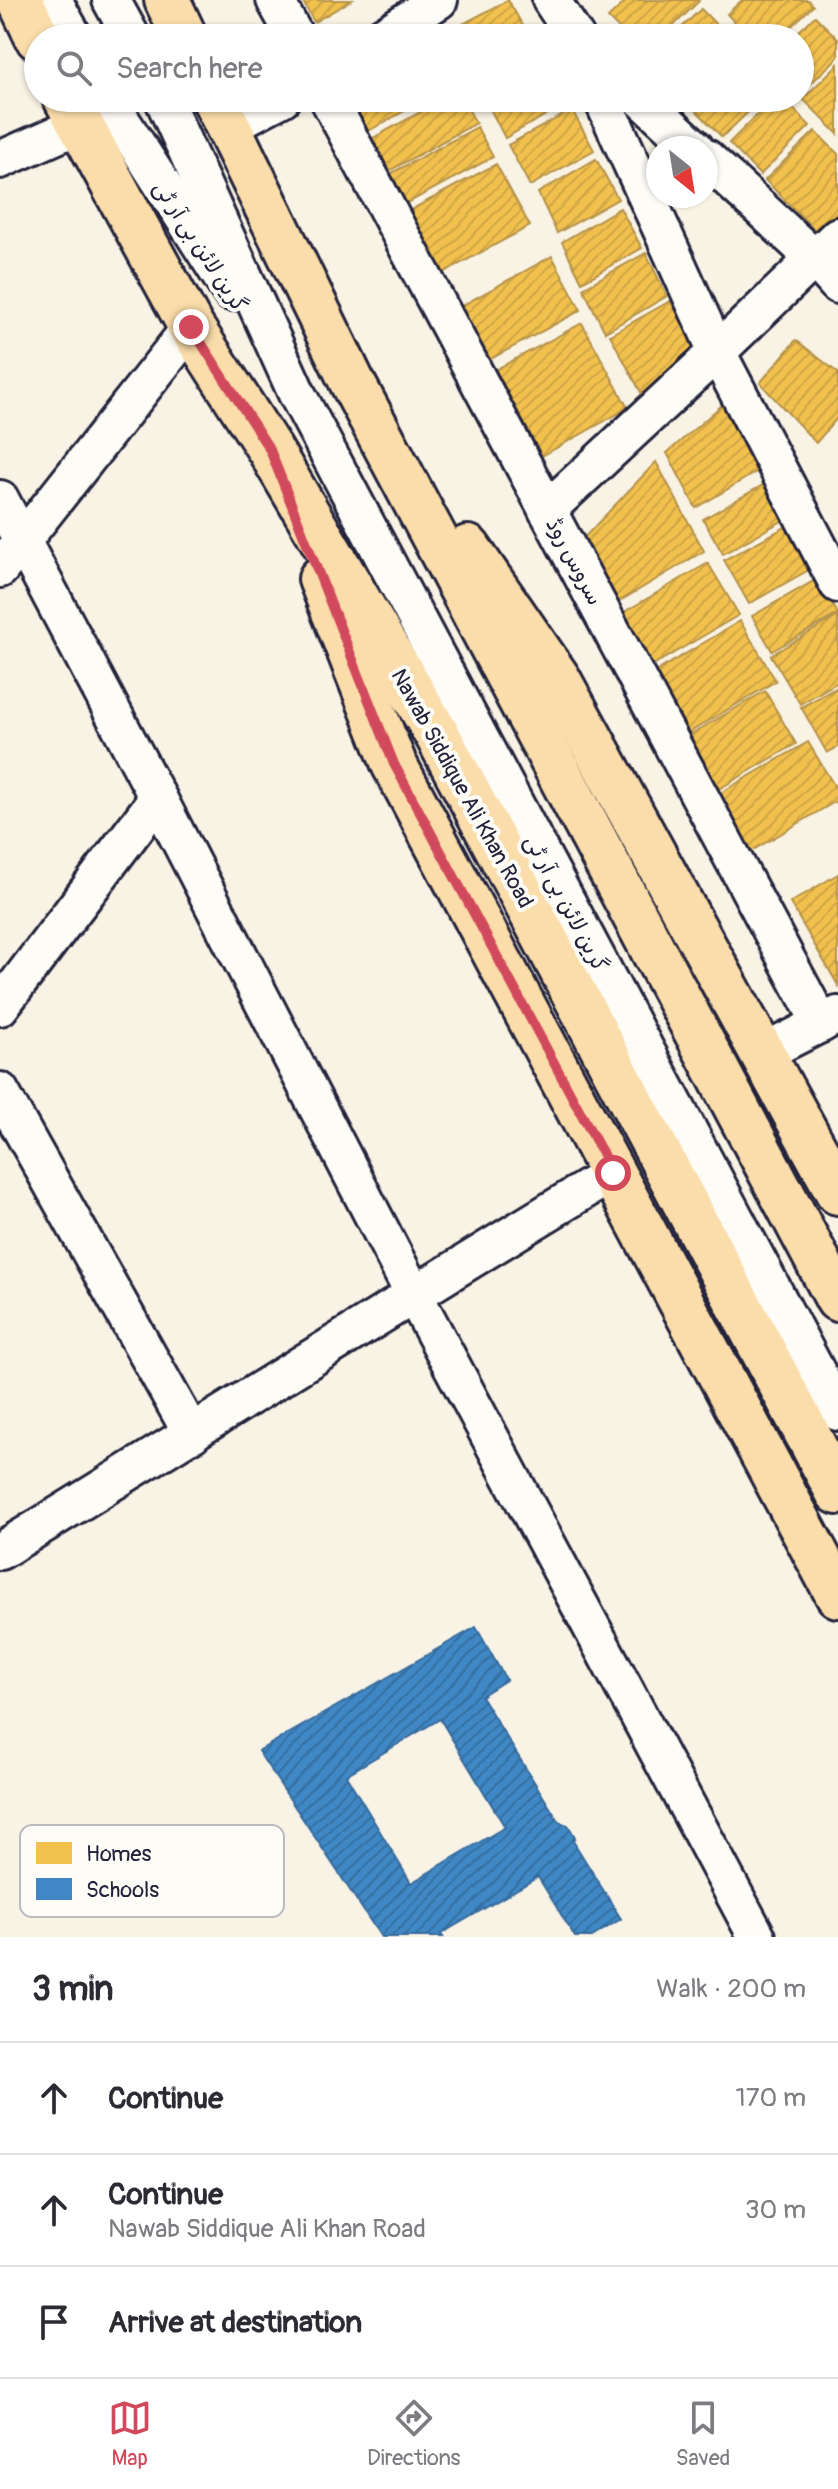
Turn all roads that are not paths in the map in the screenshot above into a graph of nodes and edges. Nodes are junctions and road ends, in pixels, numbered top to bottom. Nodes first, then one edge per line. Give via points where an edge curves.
1 (20, 0) edge
2 (53, 0) edge
3 (111, 0) edge
4 (167, 0) edge
5 (275, 0) edge
6 (439, 0) edge
7 (551, 0) edge
8 (31, 24) edge
9 (66, 24) edge
10 (124, 24) edge
11 (178, 24) edge
12 (288, 24) edge
13 (402, 24) edge
14 (566, 24) edge
15 (76, 112) edge
16 (86, 112) edge
17 (88, 112) edge
18 (169, 112) edge
19 (220, 112) edge
20 (335, 112) edge
21 (608, 112) edge
22 (656, 112) edge
23 (682, 136) edge
24 (0, 160) edge
25 (718, 168) edge
26 (830, 260) edge
27 (191, 327) junction
28 (717, 352) junction
29 (352, 382) junction
30 (297, 394) junction
31 (270, 450) junction
32 (0, 499) edge
33 (547, 510) junction
34 (23, 541) junction
35 (0, 569) edge
36 (838, 584) edge
37 (158, 798) junction
38 (0, 1007) edge
39 (830, 1020) edge
40 (763, 1053) junction
41 (0, 1091) edge
42 (613, 1173) junction
43 (838, 1192) edge
44 (413, 1293) junction
45 (838, 1299) edge
46 (838, 1412) edge
47 (192, 1434) junction
48 (838, 1492) edge
49 (825, 1537) edge
50 (3, 1541) edge
51 (838, 1595) edge
52 (757, 1937) edge

1 - 8 main road
2 - 9 street
3 - 10 street
4 - 11 main road
5 - 12 street
6 - 13 street
7 - 14 street
15 - 24 street
16 - 27 main road, Nawab Siddique Ali Khan Road
17 - 30 street, گرین لائن بی آر ٹی
18 - 30 street, گرین لائن بی آر ٹی
19 - 29 main road
20 - 33 street, سروس روڈ
21 - 28 street
22 - 23 street
25 - 26 street
26 - 28 street
27 - 31 main road, Nawab Siddique Ali Khan Road
27 - 34 street
28 - 33 street
28 - 36 street
29 - 40 main road via 558,679
29 - 45 main road
30 - 46 street, گرین لائن بی آر ٹی
31 - 42 main road via 394,764
31 - 48 main road, Nawab Siddique Ali Khan Road via 438,736
32 - 34 street
33 - 39 street, سروس روڈ
34 - 35 street
34 - 37 street
37 - 38 street
37 - 44 street
39 - 40 street
40 - 43 main road
41 - 47 street
42 - 44 street
42 - 49 main road
44 - 47 street
44 - 52 street
47 - 50 street
49 - 51 main road

